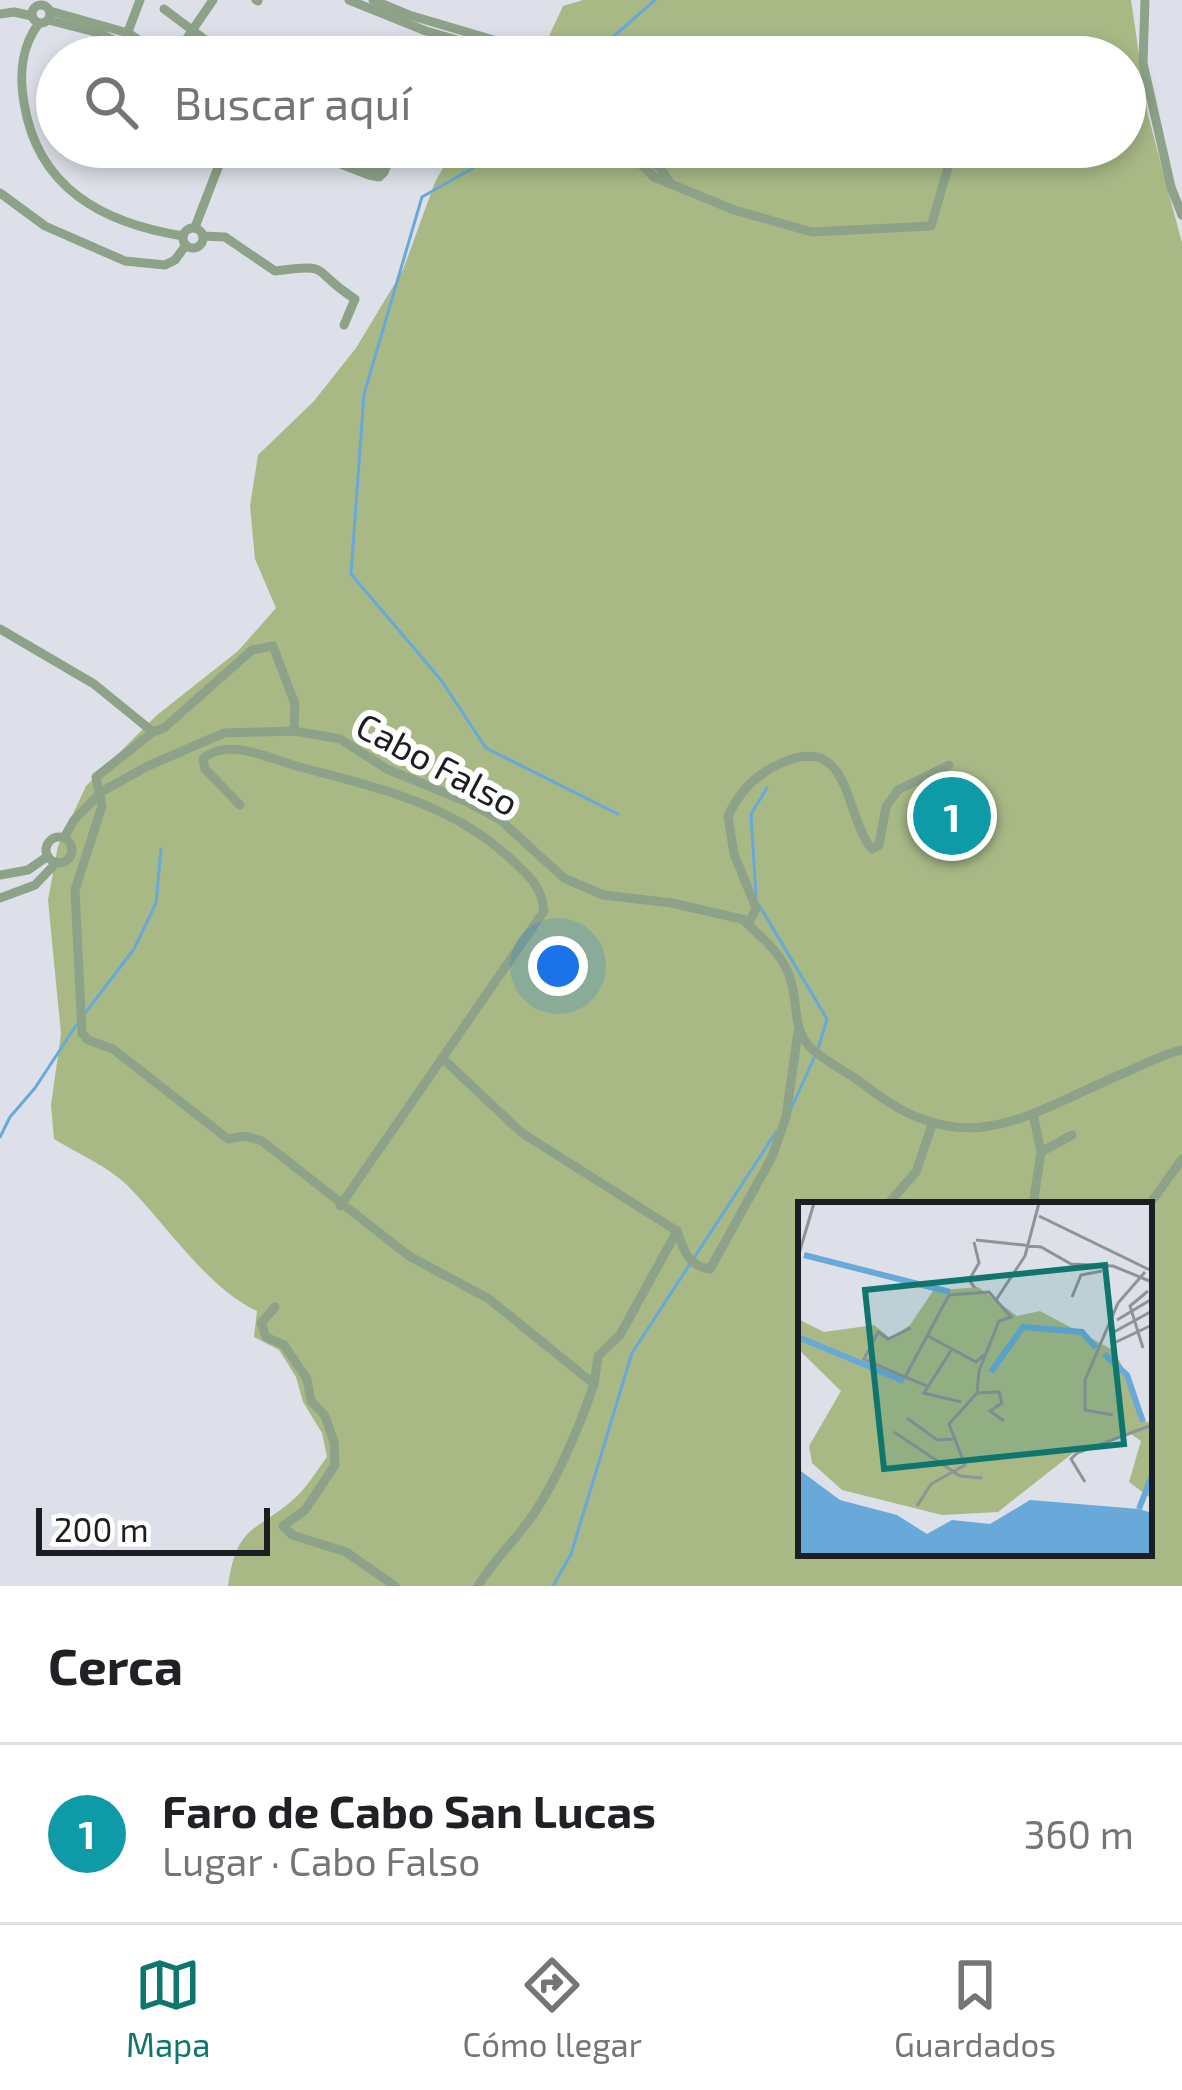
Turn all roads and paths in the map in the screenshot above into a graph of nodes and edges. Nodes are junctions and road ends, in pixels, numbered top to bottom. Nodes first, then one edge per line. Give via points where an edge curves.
1 (19, 0) edge
2 (140, 0) edge
3 (213, 0) edge
4 (349, 0) edge
5 (373, 0) edge
6 (1145, 0) edge
7 (164, 9) dead end
8 (41, 12) edge
9 (0, 14) edge
10 (192, 32) junction
11 (119, 36) edge
12 (127, 36) edge
13 (188, 36) edge
14 (198, 36) edge
15 (440, 36) edge
16 (480, 36) edge
17 (1141, 36) edge
18 (1146, 76) edge
19 (36, 143) edge
20 (49, 168) edge
21 (219, 168) edge
22 (643, 168) edge
23 (661, 168) edge
24 (948, 168) edge
25 (669, 182) junction
26 (0, 193) edge
27 (1182, 215) edge
28 (199, 232) junction
29 (185, 240) junction
30 (344, 325) dead end
31 (0, 629) edge
32 (294, 731) junction
33 (153, 732) junction
34 (949, 765) dead end
35 (101, 792) junction
36 (240, 806) dead end
37 (64, 838) junction
38 (52, 859) junction
39 (28, 870) junction
40 (0, 874) edge
41 (35, 885) junction
42 (0, 898) edge
43 (745, 922) junction
44 (798, 1032) junction
45 (1182, 1050) edge
46 (814, 1051) junction
47 (442, 1058) junction
48 (794, 1060) junction
49 (1033, 1114) junction
50 (932, 1125) junction
51 (1072, 1136) dead end
52 (1041, 1152) junction
53 (1182, 1160) edge
54 (889, 1202) edge
55 (1033, 1202) edge
56 (1151, 1202) edge
57 (340, 1206) junction
58 (677, 1231) junction
59 (275, 1307) dead end
60 (594, 1384) junction
61 (395, 1586) edge
62 (478, 1586) edge

1 - 8 street
2 - 12 street
3 - 10 street
4 - 15 street
5 - 16 street
6 - 17 street
7 - 10 street
8 - 9 street
8 - 11 street
8 - 19 street via 21,82
10 - 13 street
10 - 14 street
18 - 27 street
20 - 29 street via 94,207
21 - 28 street
22 - 25 street
23 - 25 street
24 - 25 street via 931,226 812,232
26 - 29 street via 53,230 124,261 165,265
28 - 29 street
28 - 29 street via 198,247
28 - 30 street via 225,237 275,271 316,266 355,299
31 - 33 street via 94,684
32 - 33 street via 287,675 273,646 264,645
32 - 35 street, Cabo Falso via 224,733
32 - 43 street, Cabo Falso via 340,740 467,802 500,820 564,878 603,895 672,902
33 - 35 street via 96,777
34 - 43 street via 898,790 872,849 846,784 828,764 799,755 754,778 728,816 756,908
35 - 37 street
35 - 57 street via 75,890 82,1034 228,1139 262,1141
36 - 47 street via 205,769 211,752 266,756 435,806 495,844 541,888 544,911
37 - 38 street via 49,841
37 - 38 street via 70,855
38 - 39 street
38 - 41 street
39 - 40 street
39 - 41 street
41 - 42 street
43 - 44 street via 774,948 791,980
44 - 46 street
44 - 48 street
45 - 49 street
46 - 48 street
46 - 50 street
47 - 57 street
47 - 58 street via 522,1133
48 - 58 street via 772,1157 710,1269 692,1262
49 - 50 street via 987,1129
49 - 52 street
50 - 54 street via 916,1172
51 - 52 street
52 - 55 street
53 - 56 street
57 - 60 street via 489,1299
58 - 60 street via 620,1335 598,1356
59 - 61 street via 261,1323 266,1337 284,1345 308,1379 335,1465 305,1510 283,1526 346,1552
60 - 62 street via 553,1483

